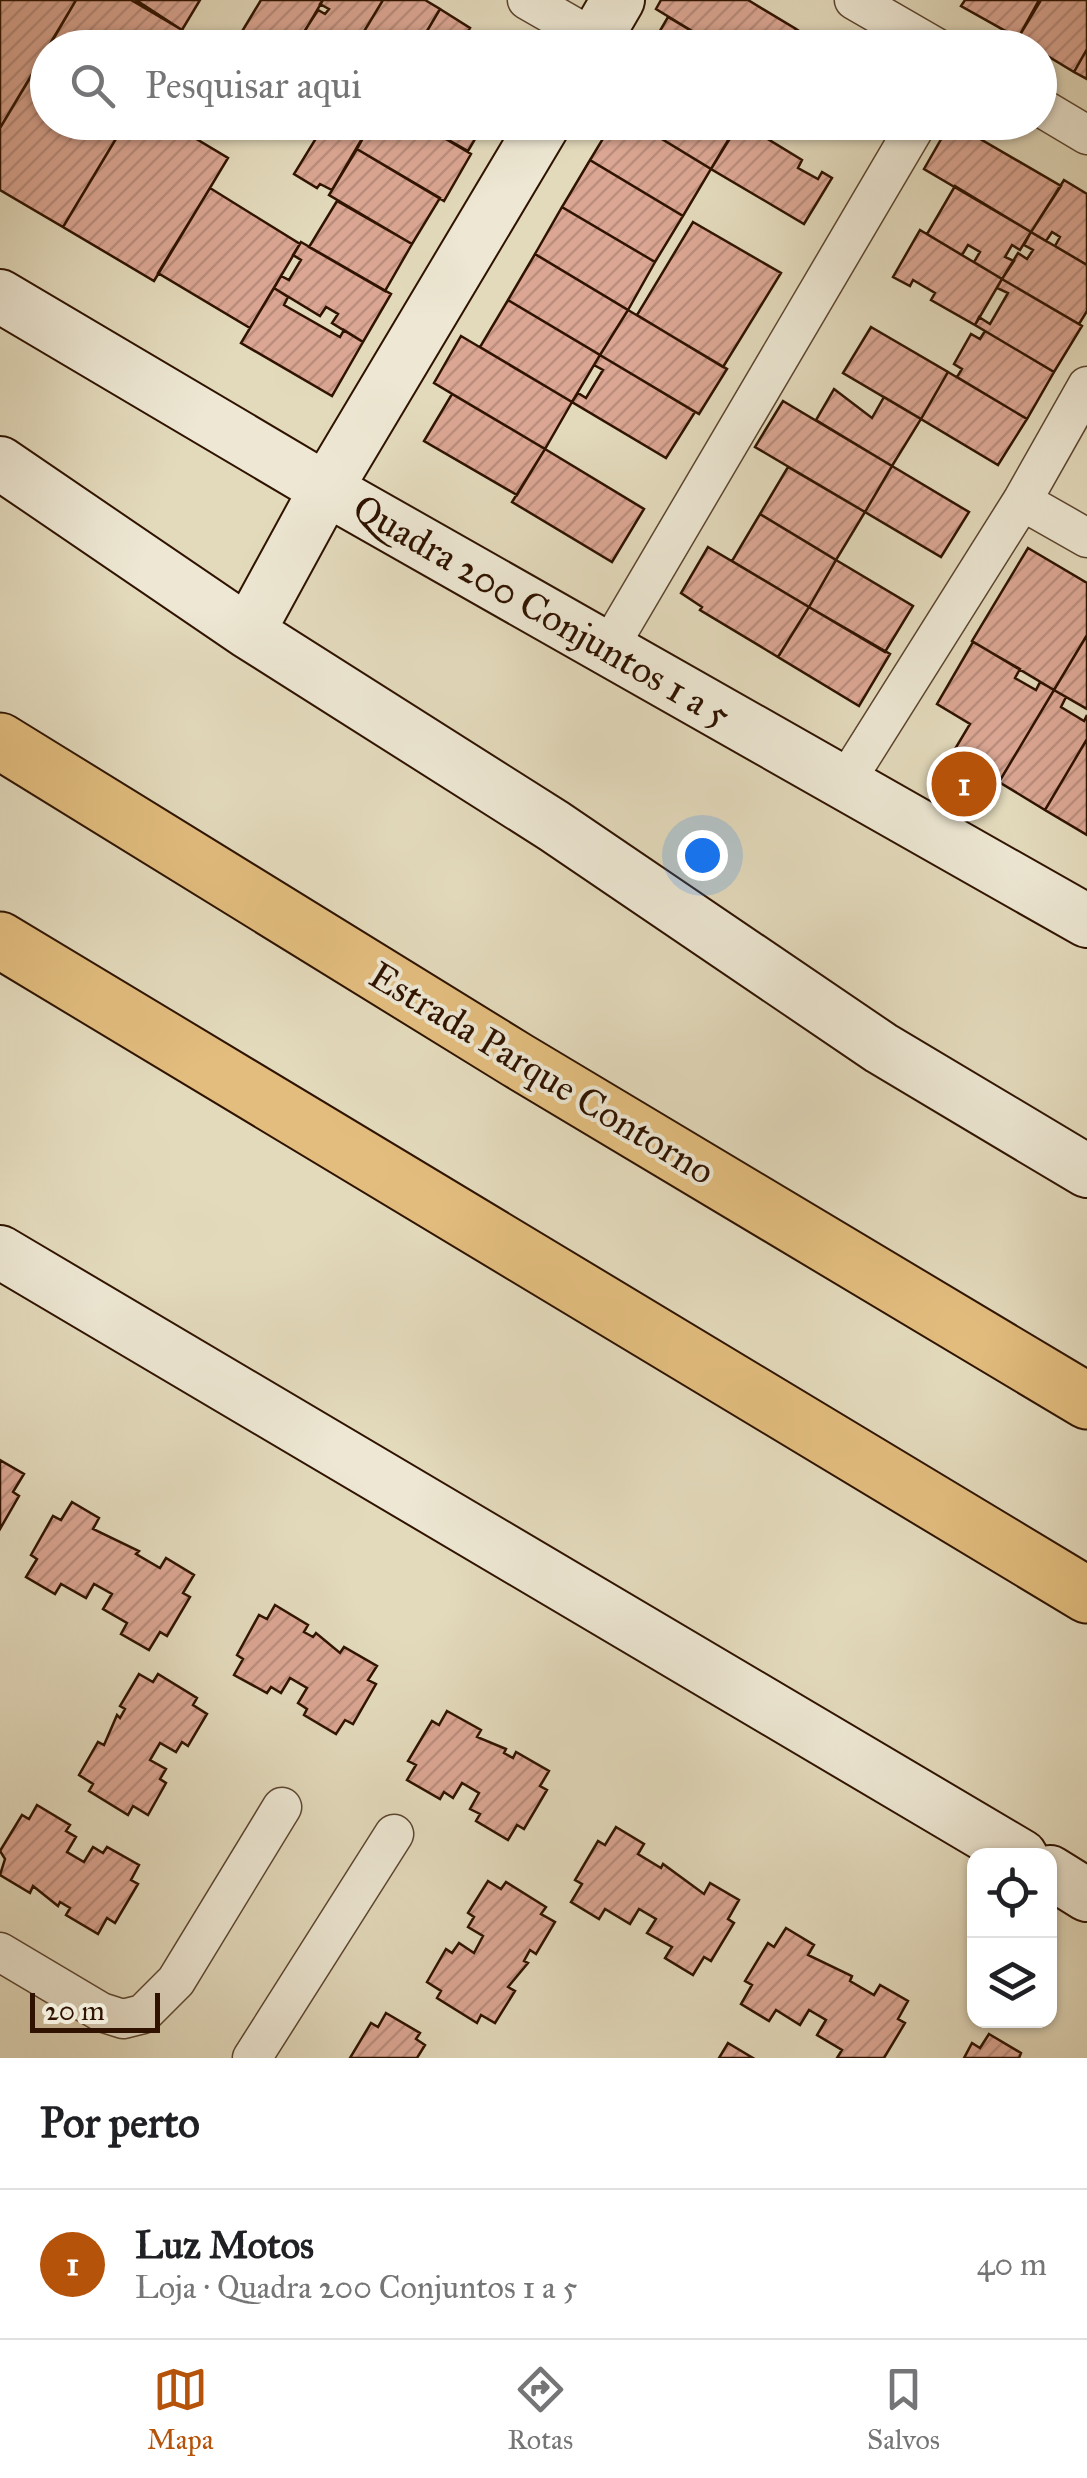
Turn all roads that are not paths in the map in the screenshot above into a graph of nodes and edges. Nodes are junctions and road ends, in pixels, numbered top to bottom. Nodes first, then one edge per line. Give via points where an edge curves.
1 (526, 0) edge
2 (854, 0) edge
3 (601, 29) edge
4 (906, 30) edge
5 (1057, 117) edge
6 (1087, 135) edge
7 (535, 140) edge
8 (907, 140) edge
9 (0, 296) edge
10 (1087, 386) edge
11 (0, 462) edge
12 (326, 489) junction
13 (1022, 501) junction
14 (1087, 538) edge
15 (248, 632) junction
16 (609, 647) junction
17 (0, 741) edge
18 (844, 784) junction
19 (1087, 921) edge
20 (0, 940) edge
21 (1087, 1171) edge
22 (0, 1252) edge
23 (1087, 1400) edge
24 (1087, 1595) edge
25 (282, 1807) dead end
26 (394, 1834) dead end
27 (1007, 1848) edge
28 (1057, 1876) edge
29 (1087, 1895) edge
30 (0, 1952) edge
31 (252, 2058) edge

1 - 3 street
2 - 4 street
5 - 6 street
7 - 12 main road
8 - 16 street
9 - 12 main road, Quadra 200 Conjuntos 1 a 5
10 - 13 street
11 - 15 main road
12 - 15 main road
12 - 16 main road, Quadra 200 Conjuntos 1 a 5
13 - 14 street
13 - 18 street
15 - 21 main road via 554,826 880,1048
16 - 18 main road, Quadra 200 Conjuntos 1 a 5
17 - 23 highway, Estrada Parque Contorno
18 - 19 main road, Quadra 200 Conjuntos 1 a 5
20 - 24 highway
22 - 27 main road
25 - 30 street via 176,1981 143,2014 123,2020 100,2012
26 - 31 street
28 - 29 main road

